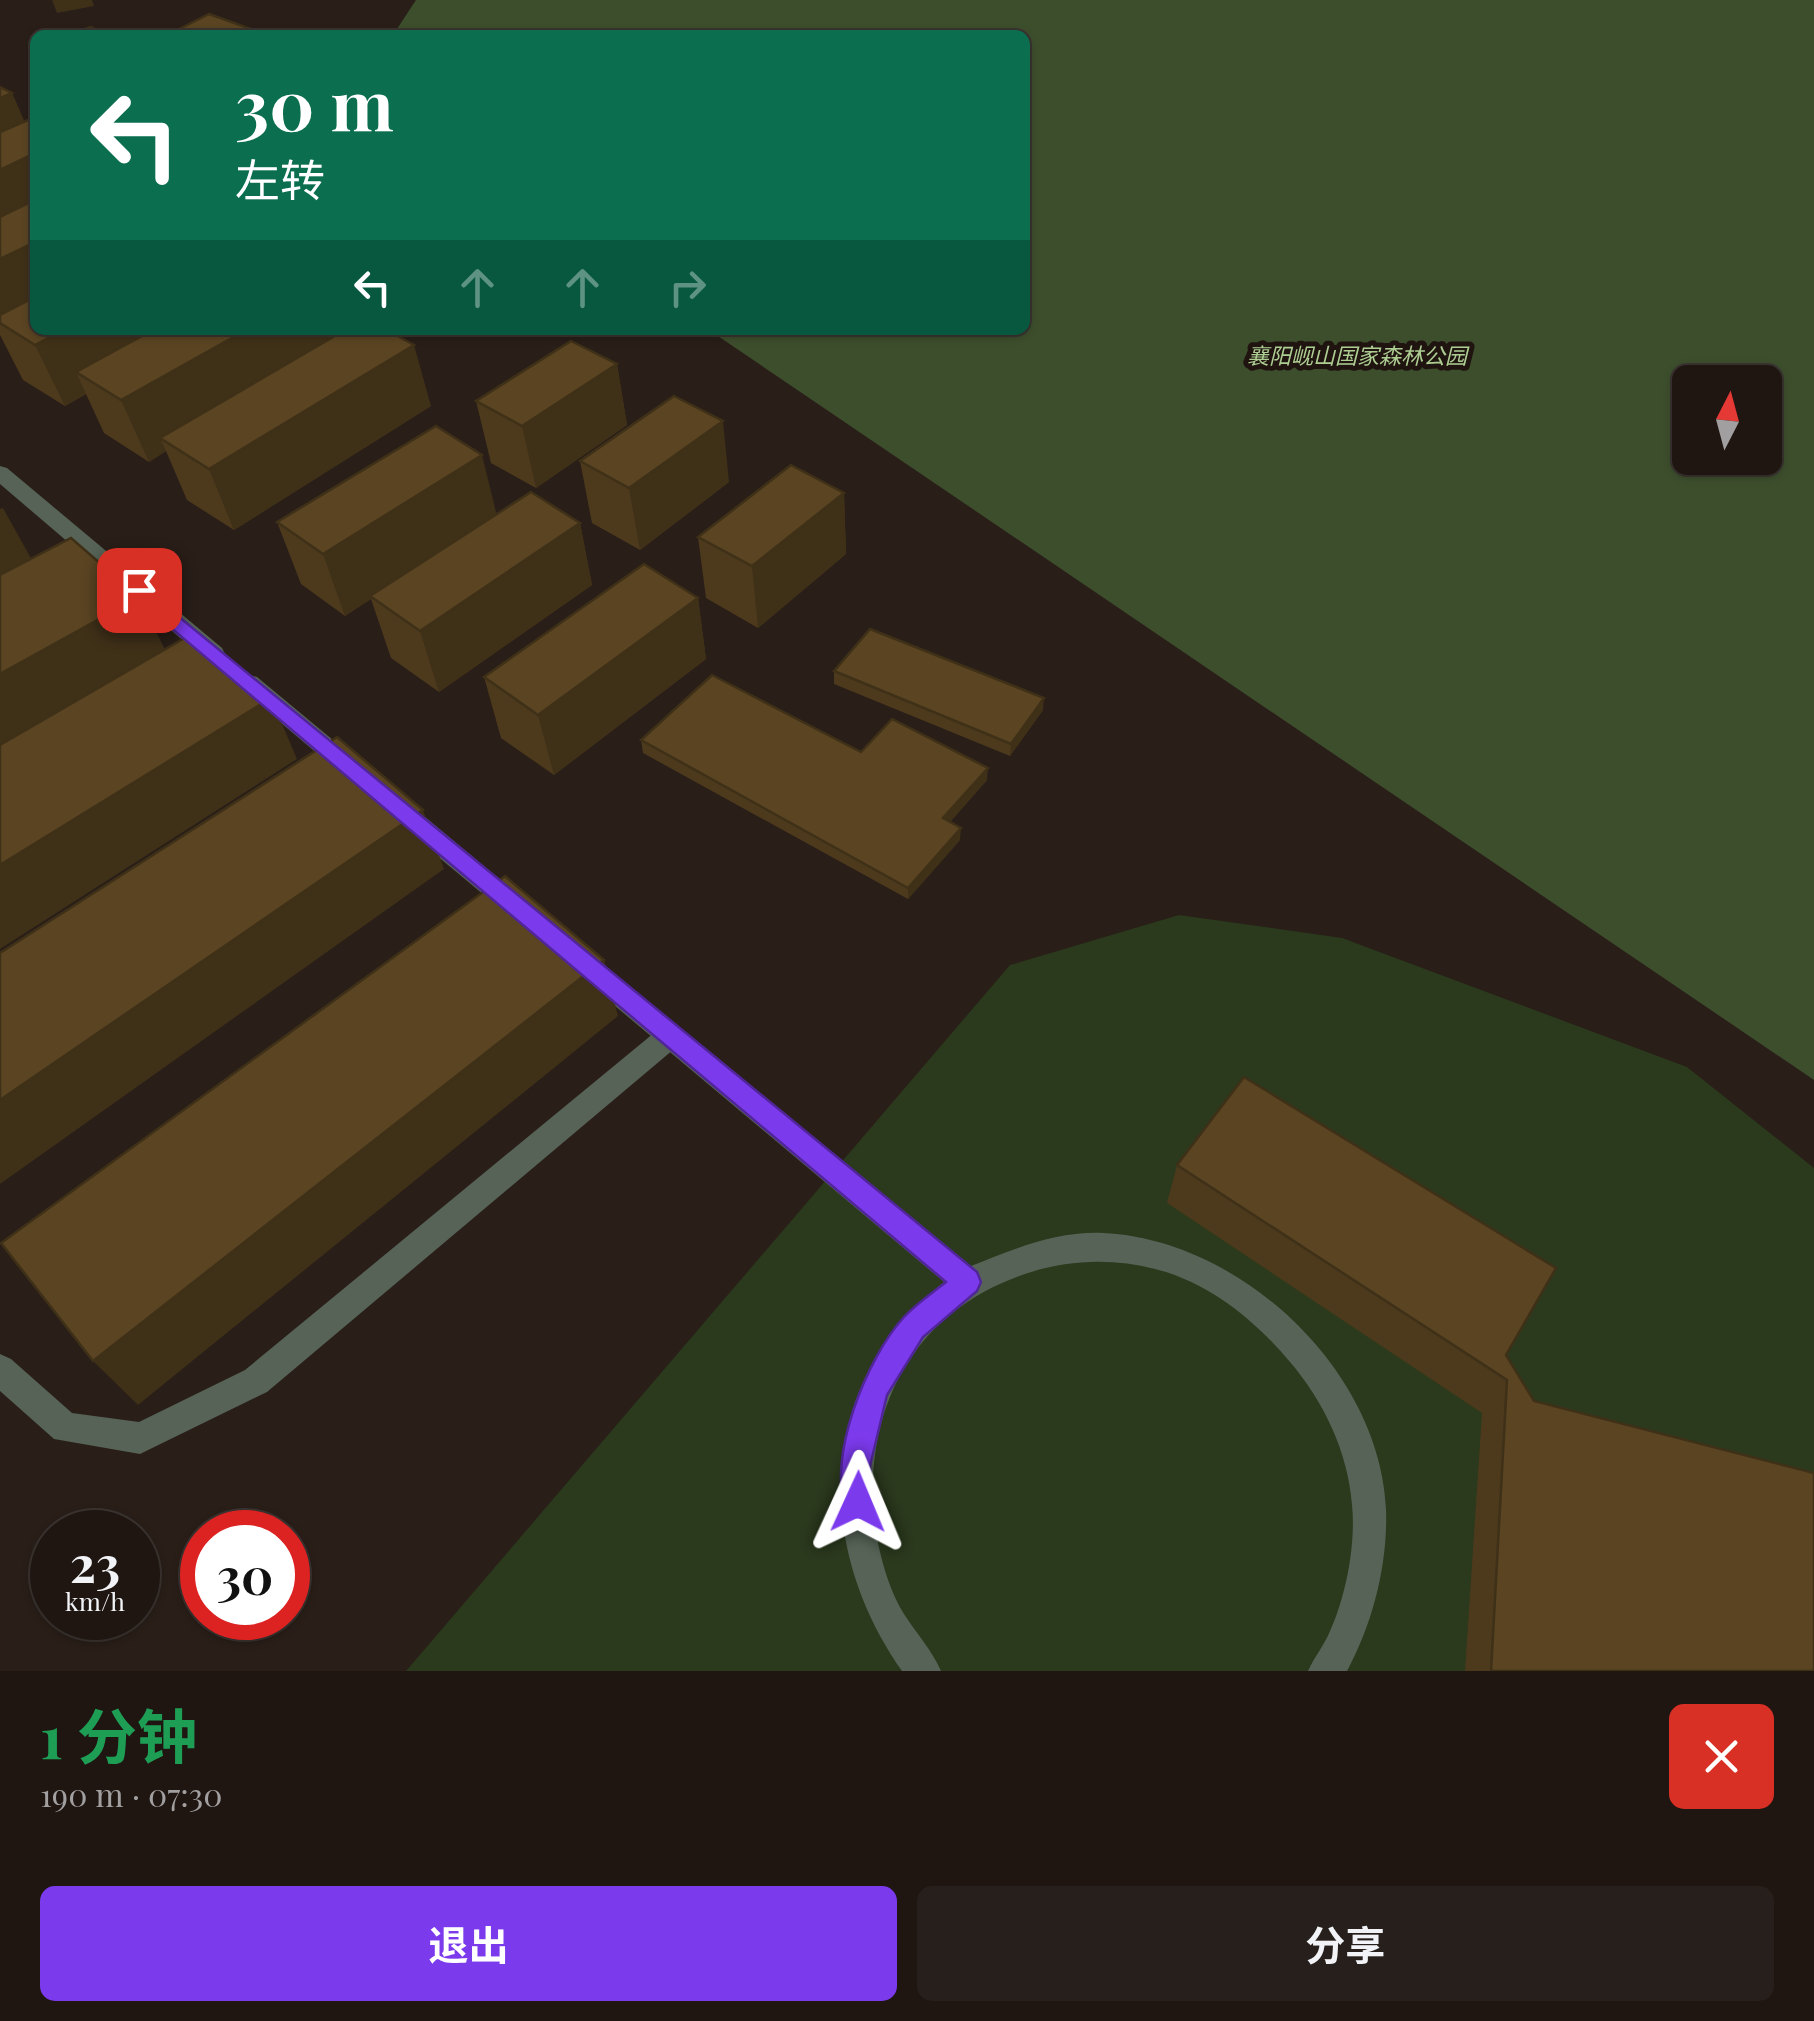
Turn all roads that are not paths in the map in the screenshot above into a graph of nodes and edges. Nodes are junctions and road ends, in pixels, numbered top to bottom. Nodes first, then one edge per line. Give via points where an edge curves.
1 (0, 474) edge
2 (364, 780) edge
3 (394, 805) edge
4 (541, 928) edge
5 (570, 952) edge
6 (670, 1036) junction
7 (967, 1282) junction
8 (0, 1370) edge
9 (924, 1671) edge
10 (1326, 1671) edge

1 - 2 street via 101,569
3 - 4 street
5 - 6 street
6 - 7 street
6 - 8 street via 240,1389 140,1438 65,1428
7 - 9 street via 913,1328 874,1390 856,1466 860,1540 884,1613
7 - 10 street via 1033,1254 1106,1247 1161,1258 1248,1298 1306,1352 1348,1424 1368,1504 1363,1589

